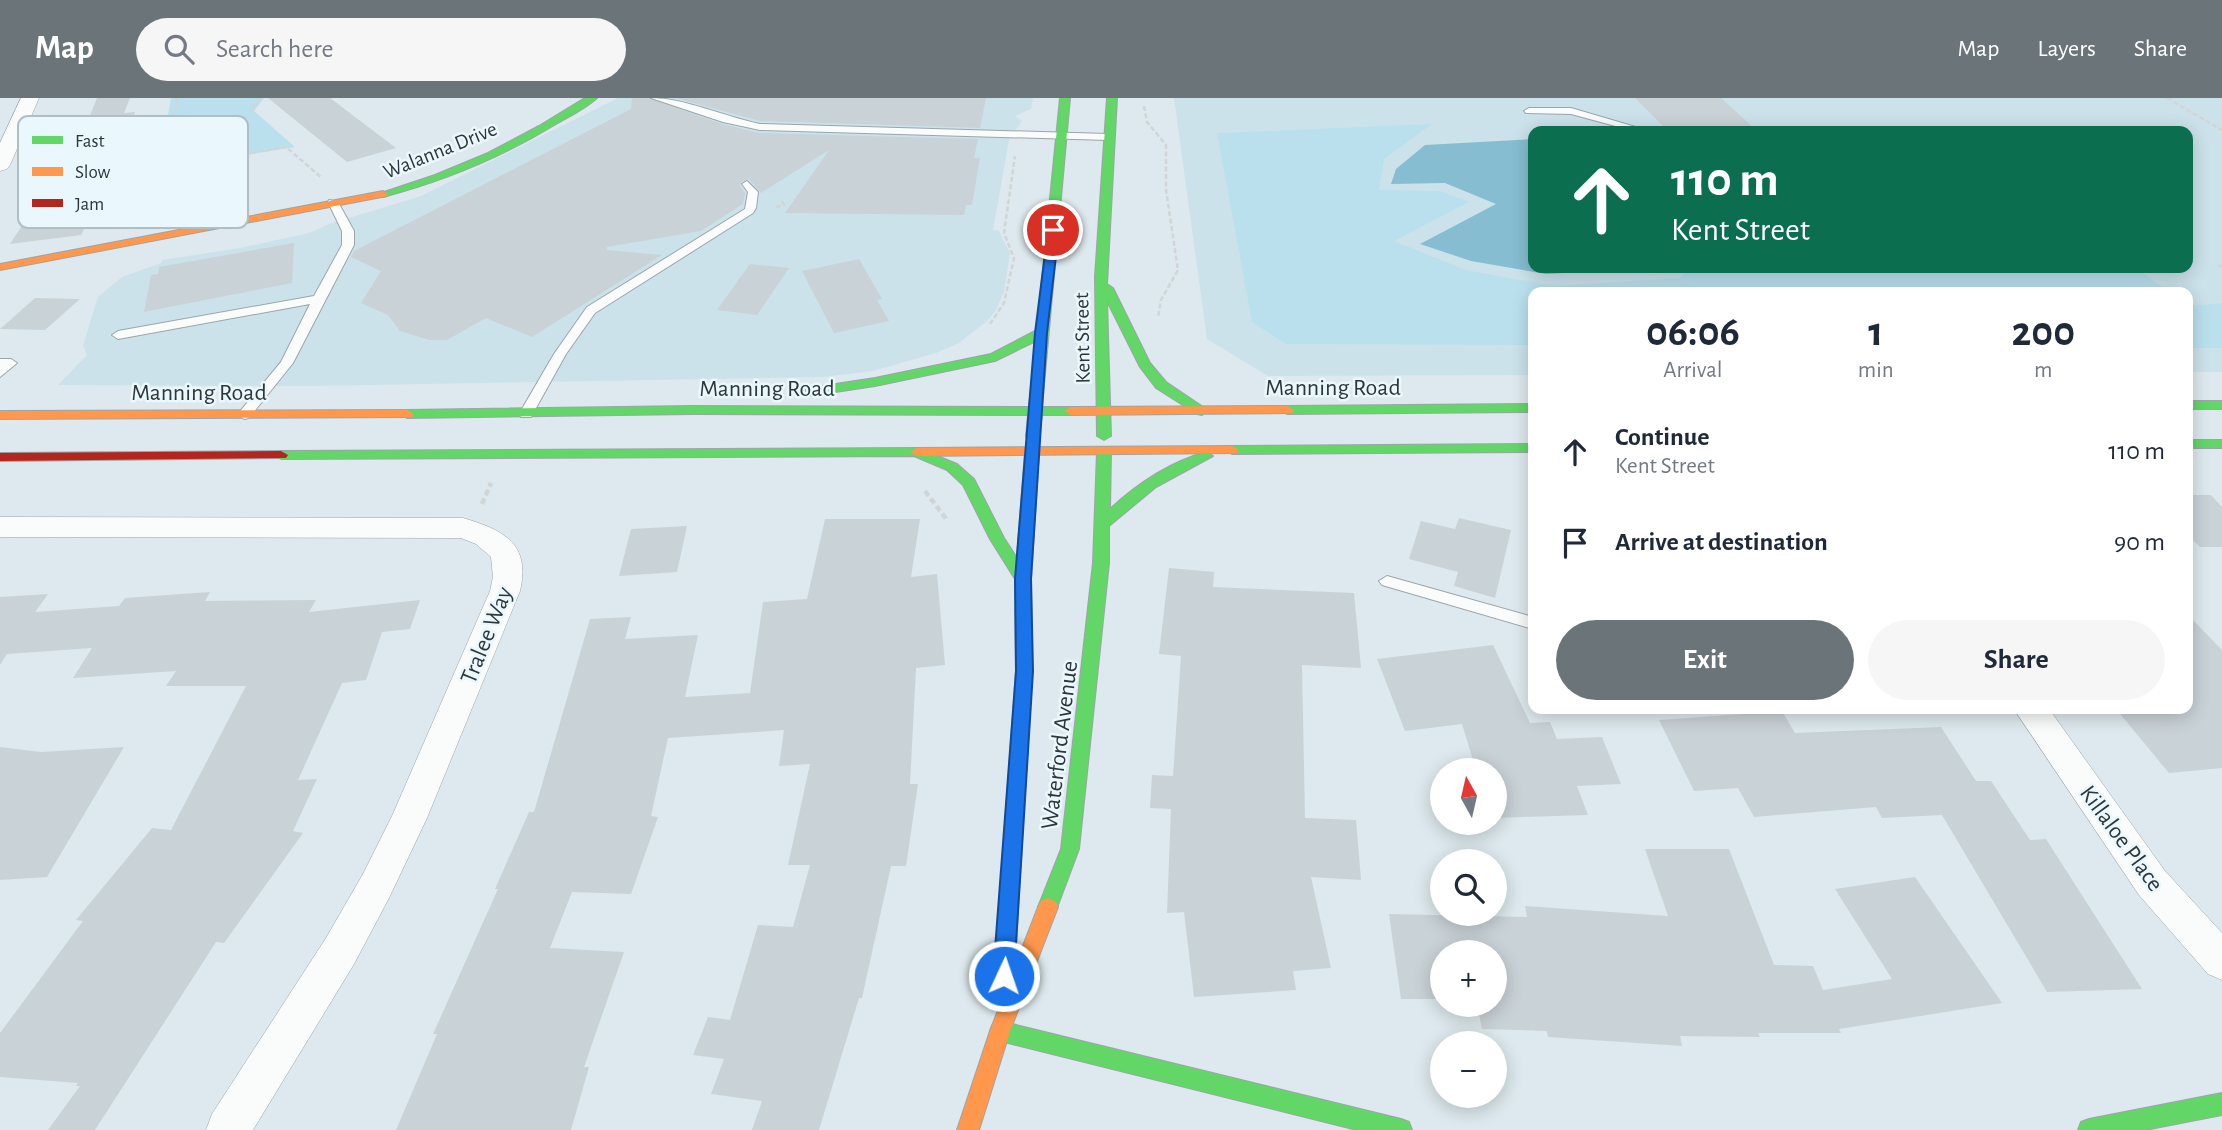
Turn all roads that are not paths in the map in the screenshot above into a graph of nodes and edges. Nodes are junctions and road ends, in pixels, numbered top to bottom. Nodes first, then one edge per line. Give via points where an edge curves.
1 (30, 98) edge
2 (573, 98) edge
3 (592, 98) edge
4 (656, 98) edge
5 (1065, 98) edge
6 (1112, 98) edge
7 (1529, 111) dead end
8 (22, 116) edge
9 (18, 125) edge
10 (1629, 126) edge
11 (1003, 132) junction
12 (1062, 132) junction
13 (1108, 133) junction
14 (0, 165) edge
15 (747, 184) dead end
16 (332, 194) junction
17 (248, 219) edge
18 (213, 228) edge
19 (0, 267) edge
20 (1101, 277) junction
21 (318, 299) junction
22 (1041, 333) junction
23 (118, 335) dead end
24 (0, 363) edge
25 (0, 373) edge
26 (2193, 405) edge
27 (2222, 405) edge
28 (1528, 408) edge
29 (693, 410) junction
30 (1202, 411) junction
31 (1035, 412) junction
32 (1105, 412) junction
33 (526, 414) junction
34 (0, 415) edge
35 (244, 415) junction
36 (2193, 444) edge
37 (2222, 444) edge
38 (1528, 448) edge
39 (1224, 449) junction
40 (1032, 452) junction
41 (1104, 452) junction
42 (910, 453) junction
43 (0, 457) edge
44 (1104, 523) junction
45 (0, 527) edge
46 (1023, 579) junction
47 (1387, 581) dead end
48 (1528, 622) edge
49 (2034, 714) edge
50 (2222, 961) edge
51 (1000, 1031) junction
52 (2222, 1104) edge
53 (228, 1130) edge
54 (968, 1130) edge
55 (1401, 1130) edge
56 (2089, 1130) edge

1 - 8 street
2 - 16 main road, Walanna Drive via 464,154
3 - 16 main road, Walanna Drive via 555,124 456,171 382,195
4 - 11 lane via 760,127
5 - 12 main road, Kent Street
6 - 13 main road, Kent Street
7 - 10 lane via 1589,111
9 - 14 street
11 - 12 lane
11 - 12 lane via 1031,128
12 - 13 lane
12 - 22 main road, Kent Street
13 - 20 main road, Kent Street
15 - 33 lane via 753,192 748,211 591,310
16 - 17 main road, Walanna Drive
16 - 21 lane via 348,231 348,245
18 - 19 main road, Walanna Drive
20 - 30 main road via 1144,364 1161,385
20 - 32 main road, Kent Street
21 - 23 lane
21 - 35 lane via 287,363
22 - 29 main road via 995,357 875,382
22 - 31 main road, Kent Street
24 - 25 lane via 11,363
26 - 27 main road
28 - 30 main road, Manning Road
29 - 31 main road, Manning Road
29 - 33 main road, Manning Road
30 - 32 main road, Manning Road
31 - 32 main road, Manning Road
31 - 40 main road, Kent Street
32 - 41 main road, Kent Street
33 - 35 main road, Manning Road
34 - 35 main road, Manning Road
36 - 37 main road
38 - 39 main road
39 - 41 main road
39 - 44 main road via 1170,470 1128,496
40 - 41 main road
40 - 42 main road
40 - 46 main road, Waterford Avenue
41 - 44 main road, Waterford Avenue
42 - 43 main road
42 - 46 main road via 954,465 979,495 994,533
44 - 51 main road, Waterford Avenue via 1070,849
45 - 53 street, Tralee Way via 463,528 503,548 510,564 505,591 391,857 340,951
46 - 51 main road, Waterford Avenue via 1024,671
47 - 48 lane
49 - 50 street, Killaloe Place via 2152,883
51 - 54 main road, Waterford Avenue
51 - 55 main road
52 - 56 main road

